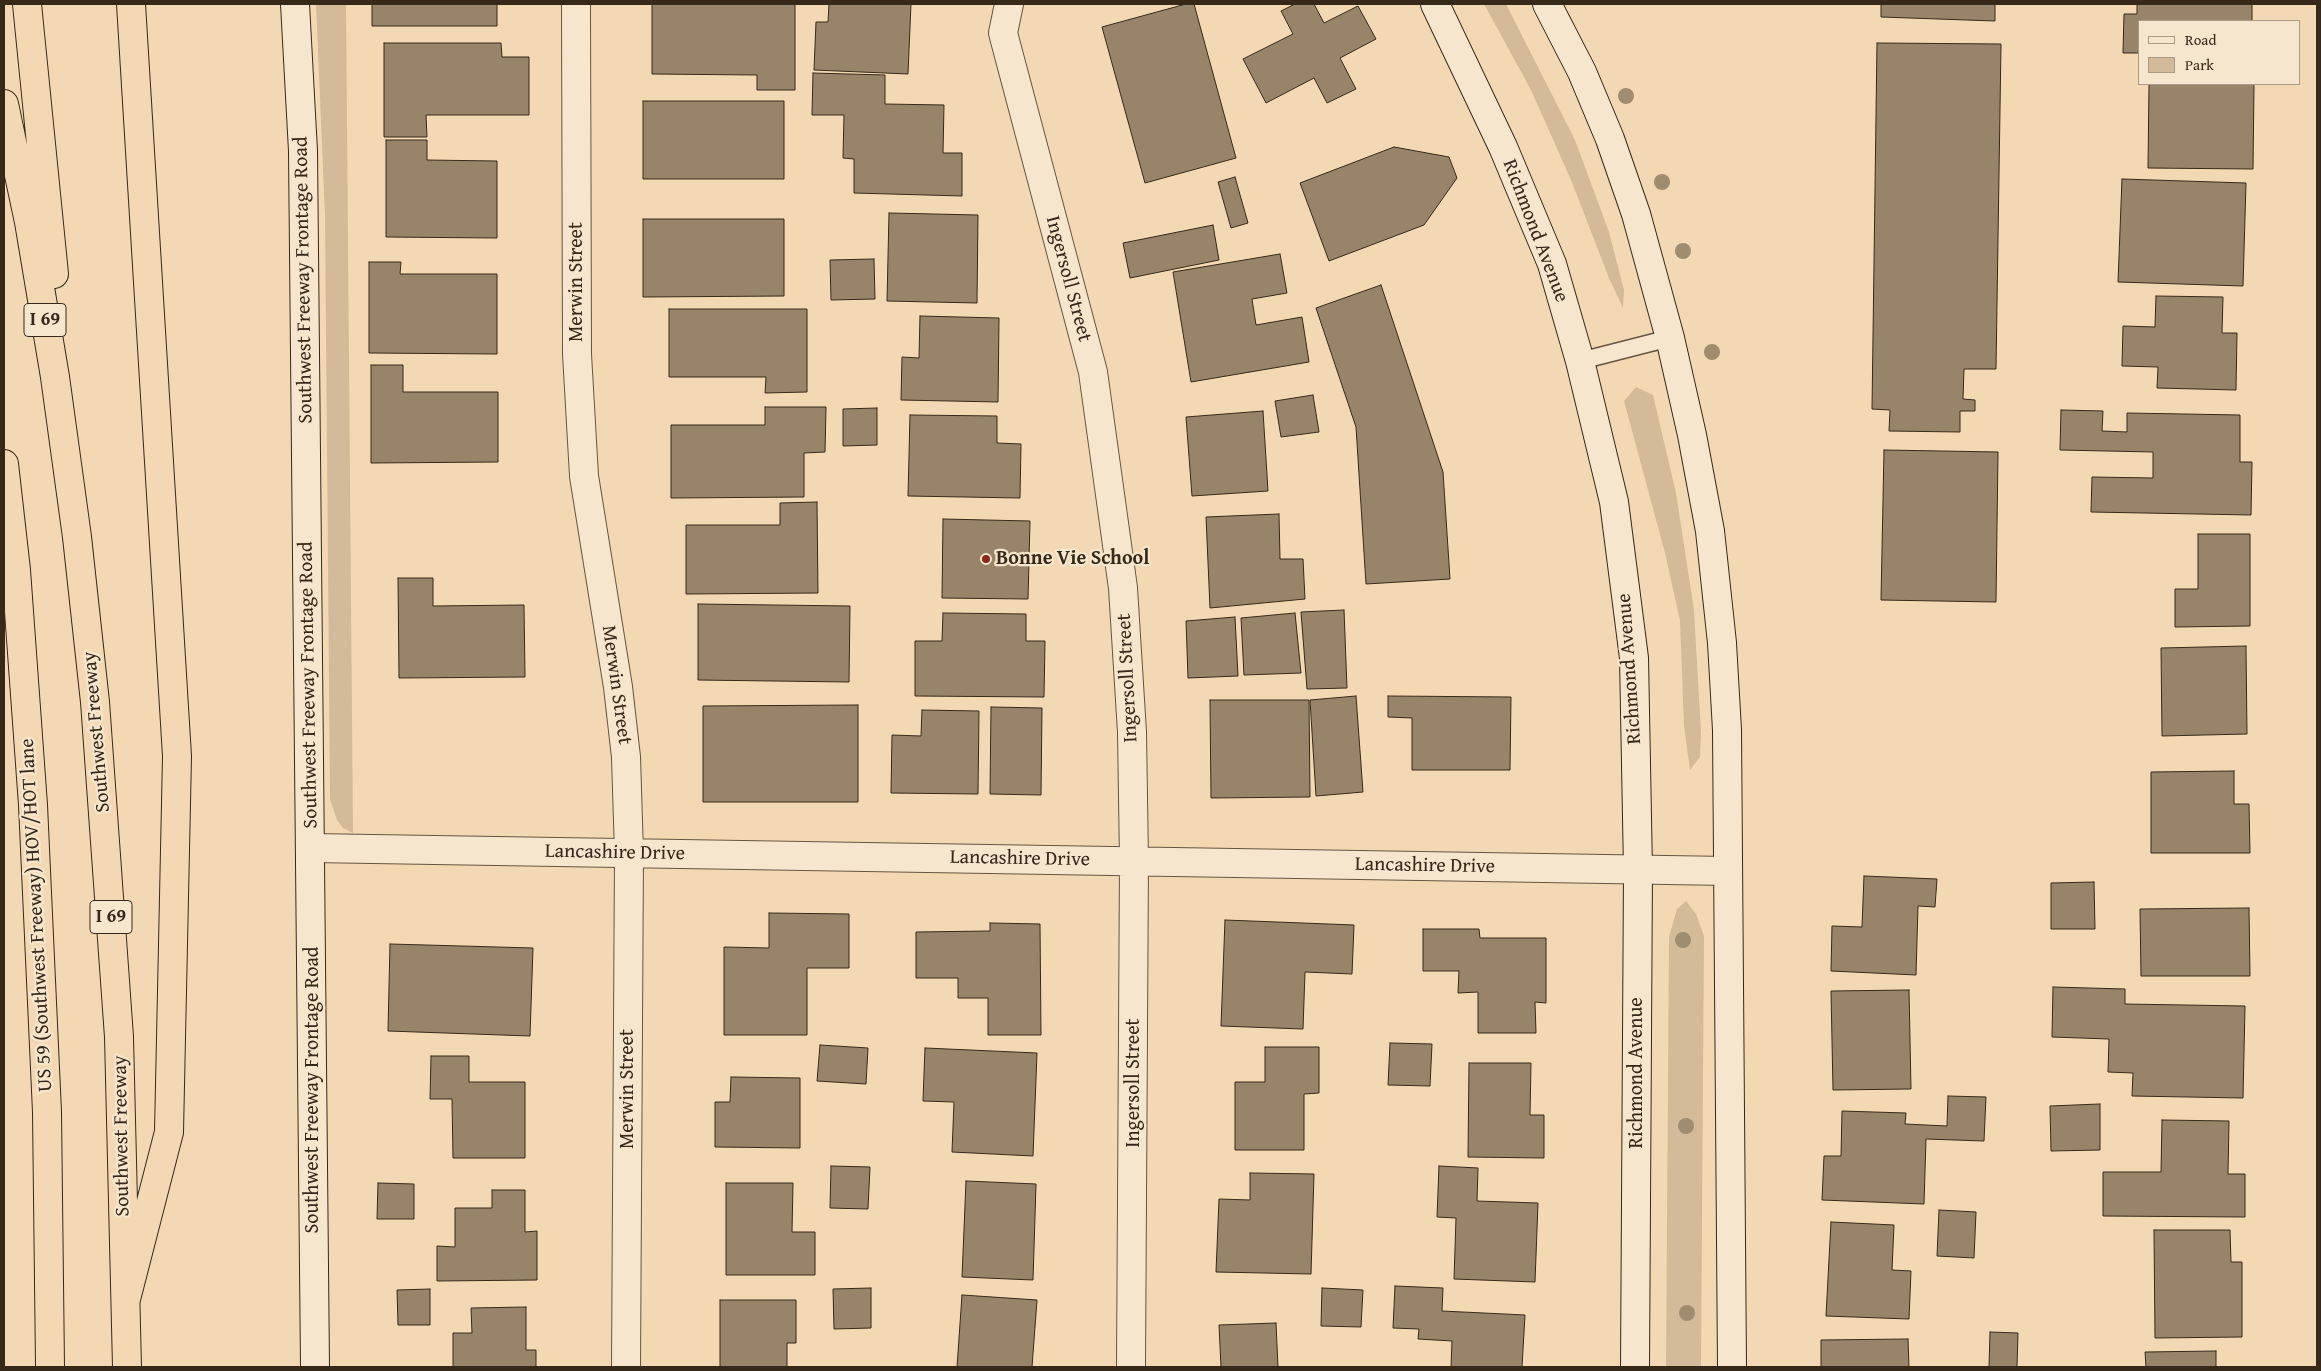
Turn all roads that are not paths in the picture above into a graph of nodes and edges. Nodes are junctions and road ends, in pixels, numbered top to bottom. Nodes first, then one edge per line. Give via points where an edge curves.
1 (27, 4) edge
2 (116, 4) edge
3 (131, 4) edge
4 (295, 4) edge
5 (576, 4) edge
6 (1009, 4) edge
7 (1435, 4) edge
8 (1547, 4) edge
9 (4, 104) edge
10 (145, 259) junction
11 (1670, 338) junction
12 (1580, 361) junction
13 (4, 464) edge
14 (77, 537) junction
15 (311, 848) junction
16 (629, 853) junction
17 (1134, 861) junction
18 (1638, 870) junction
19 (1728, 871) junction
20 (126, 1299) junction
21 (50, 1367) edge
22 (127, 1367) edge
23 (315, 1367) edge
24 (626, 1367) edge
25 (1131, 1367) edge
26 (1635, 1367) edge
27 (1732, 1367) edge

1 - 14 highway
2 - 10 highway
3 - 10 highway
4 - 15 street, Southwest Freeway Frontage Road via 303,151
5 - 16 street, Merwin Street via 577,354 584,466 626,757
6 - 17 street, Ingersoll Street via 1003,33 1093,372 1123,588 1132,732
7 - 12 street, Richmond Avenue via 1504,147 1552,264
8 - 11 street via 1582,72 1610,139 1636,214
9 - 14 highway, Southwest Freeway / I 69 via 29,222
10 - 20 highway via 177,756 169,1132
11 - 12 lane
11 - 19 street via 1710,531 1728,730
12 - 18 street, Richmond Avenue via 1614,502 1634,658
13 - 21 highway, US 59 (Southwest Freeway) HOV/HOT lane via 16,570 33,805 47,1112
14 - 20 highway, Southwest Freeway / I 69 via 96,721 119,1028
15 - 16 street, Lancashire Drive
15 - 23 street, Southwest Freeway Frontage Road
16 - 17 street, Lancashire Drive
16 - 24 street, Merwin Street
17 - 18 street, Lancashire Drive
17 - 25 street, Ingersoll Street
18 - 19 street, Lancashire Drive
18 - 26 street, Richmond Avenue
19 - 27 street
20 - 22 highway, Southwest Freeway / I 69

